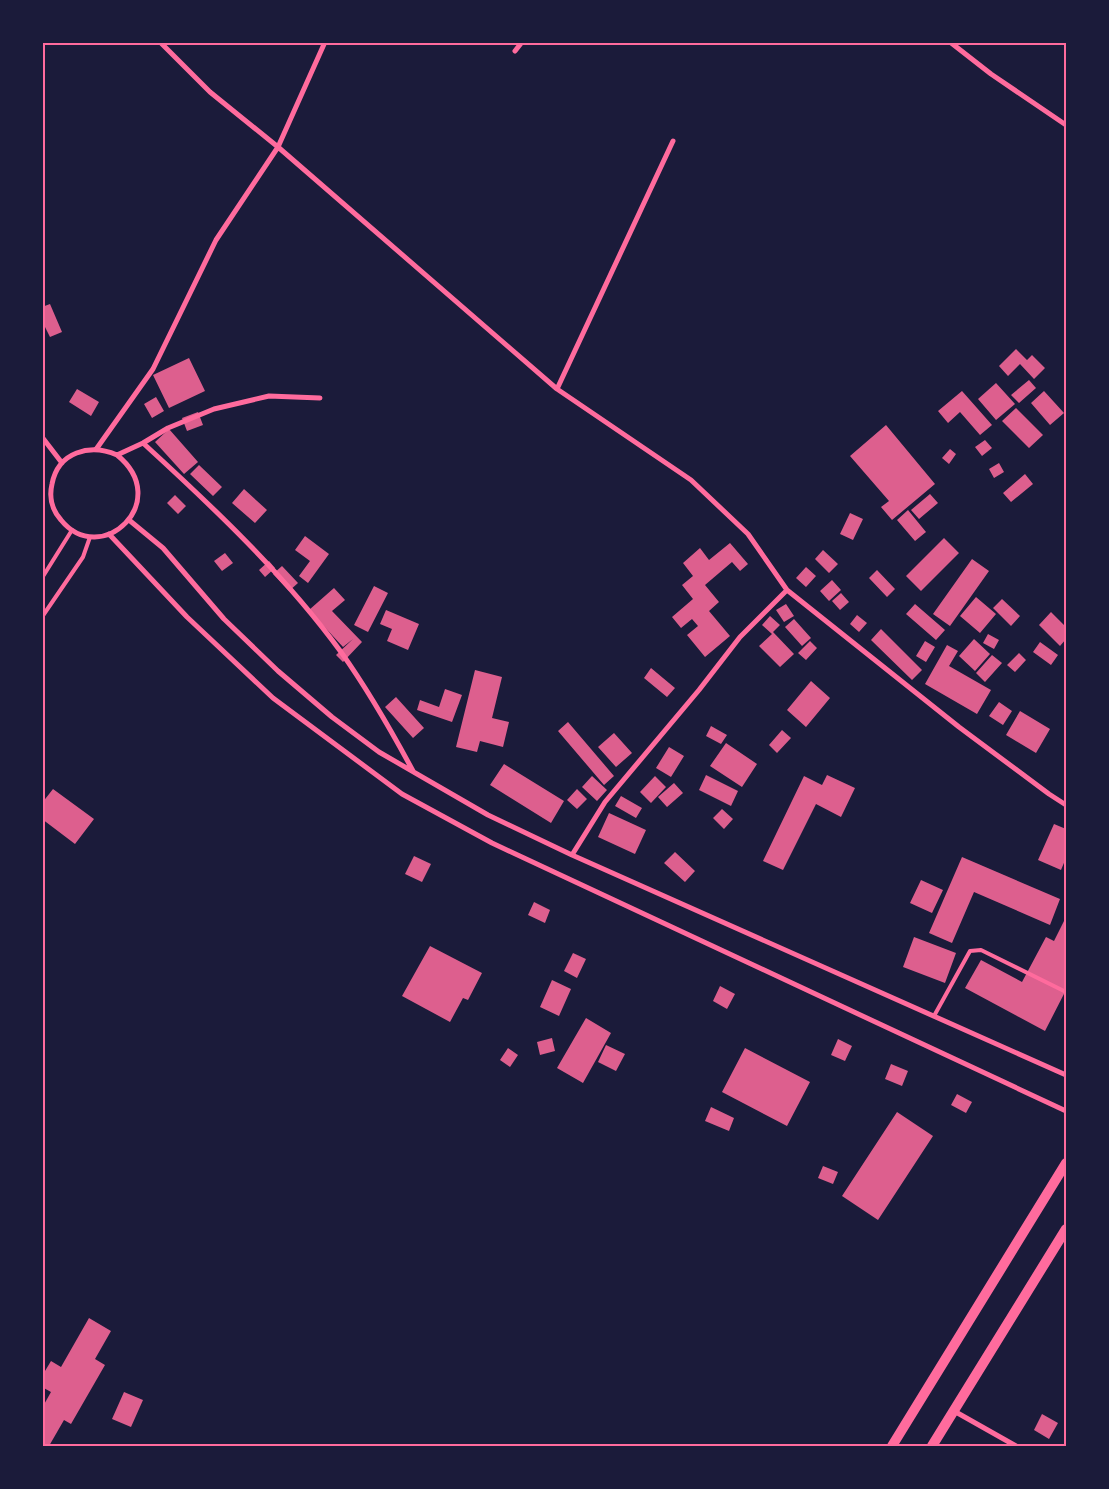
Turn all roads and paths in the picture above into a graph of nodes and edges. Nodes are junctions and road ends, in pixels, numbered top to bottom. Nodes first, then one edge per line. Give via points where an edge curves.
1 (160, 42) edge
2 (326, 42) edge
3 (522, 42) edge
4 (950, 42) edge
5 (515, 51) dead end
6 (1066, 125) edge
7 (673, 140) dead end
8 (278, 147) junction
9 (557, 388) junction
10 (320, 398) dead end
11 (42, 437) edge
12 (143, 443) junction
13 (97, 448) junction
14 (117, 455) junction
15 (62, 463) junction
16 (129, 520) junction
17 (72, 530) junction
18 (109, 534) junction
19 (90, 536) junction
20 (42, 578) edge
21 (787, 590) junction
22 (42, 617) edge
23 (414, 772) junction
24 (1066, 805) edge
25 (572, 855) junction
26 (1066, 992) edge
27 (934, 1016) junction
28 (1066, 1075) edge
29 (1066, 1111) edge
30 (1066, 1163) edge
31 (1066, 1229) edge
32 (954, 1411) junction
33 (892, 1446) edge
34 (932, 1446) edge
35 (1016, 1446) edge

1 - 8 street via 210,92
2 - 8 street
3 - 5 street
4 - 6 street
7 - 9 street
8 - 9 street
8 - 13 street via 216,240 153,369
9 - 21 street via 691,480 748,534
10 - 12 street via 269,396 214,408
11 - 15 street
12 - 14 street
12 - 23 street via 208,503 272,570 340,651 383,715
13 - 14 street
13 - 15 street via 78,452
14 - 16 street via 137,480 138,501
15 - 17 street via 52,479 51,499 58,517
16 - 18 street
16 - 23 street via 163,548 224,619 278,671 332,717
17 - 19 street
17 - 20 lane
18 - 19 street
18 - 29 street via 187,617 273,698 402,794 492,843
19 - 22 lane via 83,557
21 - 24 street via 959,727
21 - 25 street via 740,637 605,802
23 - 25 street via 488,815
25 - 27 street
26 - 27 lane via 981,950 970,951
27 - 28 street
30 - 33 main road
31 - 32 main road
32 - 34 main road
32 - 35 street

